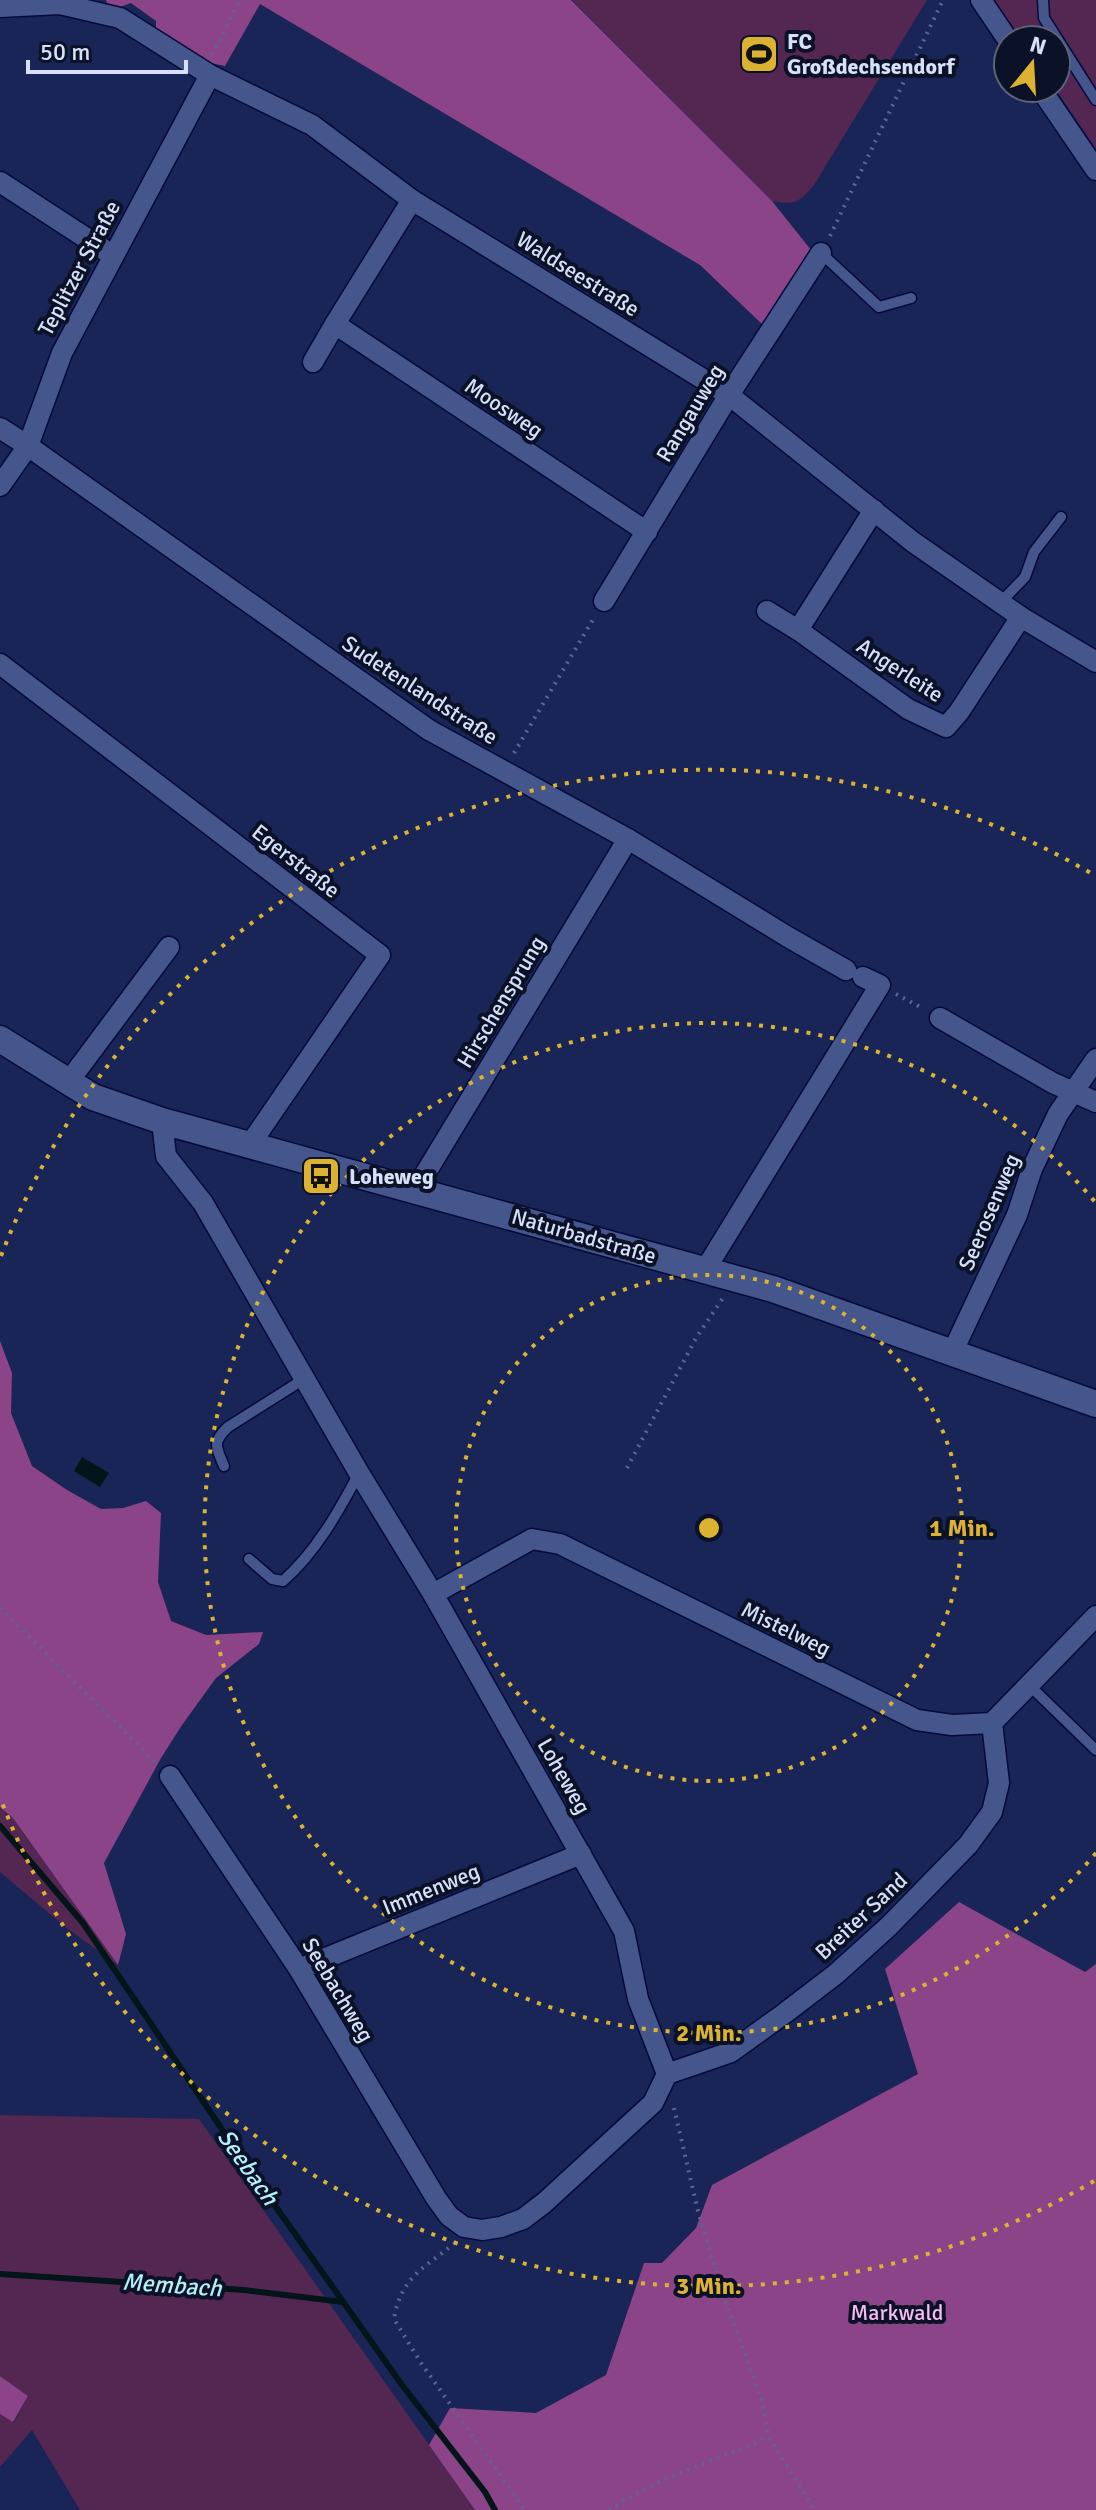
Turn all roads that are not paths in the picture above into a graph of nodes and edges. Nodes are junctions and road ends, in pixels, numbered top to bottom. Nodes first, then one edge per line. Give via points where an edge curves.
1 (981, 0) edge
2 (1043, 0) edge
3 (0, 7) edge
4 (997, 24) edge
5 (207, 73) junction
6 (1096, 100) edge
7 (1051, 104) edge
8 (1096, 170) edge
9 (0, 182) edge
10 (412, 200) junction
11 (821, 253) joint
12 (112, 255) junction
13 (911, 298) dead end
14 (335, 324) junction
15 (313, 362) dead end
16 (729, 395) junction
17 (0, 428) edge
18 (28, 446) junction
19 (0, 486) edge
20 (874, 510) junction
21 (1061, 517) dead end
22 (647, 532) junction
23 (604, 601) road end
24 (1000, 603) junction
25 (767, 611) dead end
26 (1021, 617) junction
27 (798, 630) junction
28 (1096, 662) edge
29 (0, 664) edge
30 (628, 839) junction
31 (169, 947) dead end
32 (940, 1018) road end
33 (0, 1039) edge
34 (1096, 1059) edge
35 (69, 1081) junction
36 (1074, 1092) junction
37 (1096, 1102) edge
38 (162, 1121) junction
39 (249, 1146) junction
40 (416, 1189) junction
41 (705, 1270) junction
42 (952, 1353) junction
43 (304, 1379) junction
44 (1096, 1404) edge
45 (224, 1466) dead end
46 (359, 1473) junction
47 (249, 1559) dead end
48 (433, 1594) junction
49 (1096, 1616) edge
50 (1029, 1685) junction
51 (992, 1723) junction
52 (1096, 1750) edge
53 (170, 1776) road end
54 (581, 1854) junction
55 (299, 1969) junction
56 (667, 2074) junction

1 - 4 street
2 - 6 lane via 1044,18
3 - 5 street, Waldseestraße via 60,4 120,18
5 - 10 street, Waldseestraße via 312,125
5 - 12 street, Teplitzer Straße
7 - 8 street
9 - 12 street
10 - 14 street
10 - 16 street, Waldseestraße
11 - 13 lane via 879,307
11 - 16 street, Rangauweg
12 - 18 street, Teplitzer Straße via 62,353
14 - 15 street
14 - 22 street, Moosweg
16 - 20 street, Waldseestraße
16 - 22 street, Rangauweg
17 - 18 street, Sudetenlandstraße
18 - 19 street, Teplitzer Straße
18 - 30 street, Sudetenlandstraße via 429,730
20 - 24 street, Waldseestraße
20 - 27 street
21 - 24 lane via 1034,552 1025,577
22 - 23 street, Rangauweg
24 - 26 street, Waldseestraße
25 - 27 street, Angerleite
26 - 27 street, Angerleite via 946,727 908,709
26 - 28 street, Waldseestraße
29 - 39 street, Egerstraße via 380,955
30 - 40 street, Hirschensprung
30 - 41 street, Sudetenlandstraße via 863,977
31 - 35 street
32 - 36 street
33 - 35 street, Naturbadstraße
34 - 36 street, Seerosenweg
35 - 38 street, Naturbadstraße via 93,1097
36 - 37 street
36 - 42 street, Seerosenweg via 1032,1169 1017,1215
38 - 39 street, Naturbadstraße
38 - 43 street, Loheweg via 166,1156 203,1203
39 - 40 street, Naturbadstraße
40 - 41 street, Naturbadstraße
41 - 42 street, Naturbadstraße
42 - 44 street, Naturbadstraße
43 - 45 lane via 218,1437
43 - 46 street, Loheweg
46 - 47 lane via 314,1546 283,1581 272,1579
46 - 48 street, Loheweg
48 - 51 street, Mistelweg via 532,1539 560,1544 917,1720
48 - 54 street, Loheweg
49 - 50 street
50 - 51 street
50 - 52 lane
51 - 56 street, Breiter Sand via 999,1783 992,1812 968,1845 836,1974 731,2052
53 - 55 street, Seebachweg
54 - 55 street, Immenweg
54 - 56 street, Loheweg via 624,1931 638,1999
55 - 56 street, Seebachweg via 436,2198 464,2227 482,2230 523,2219 653,2103

